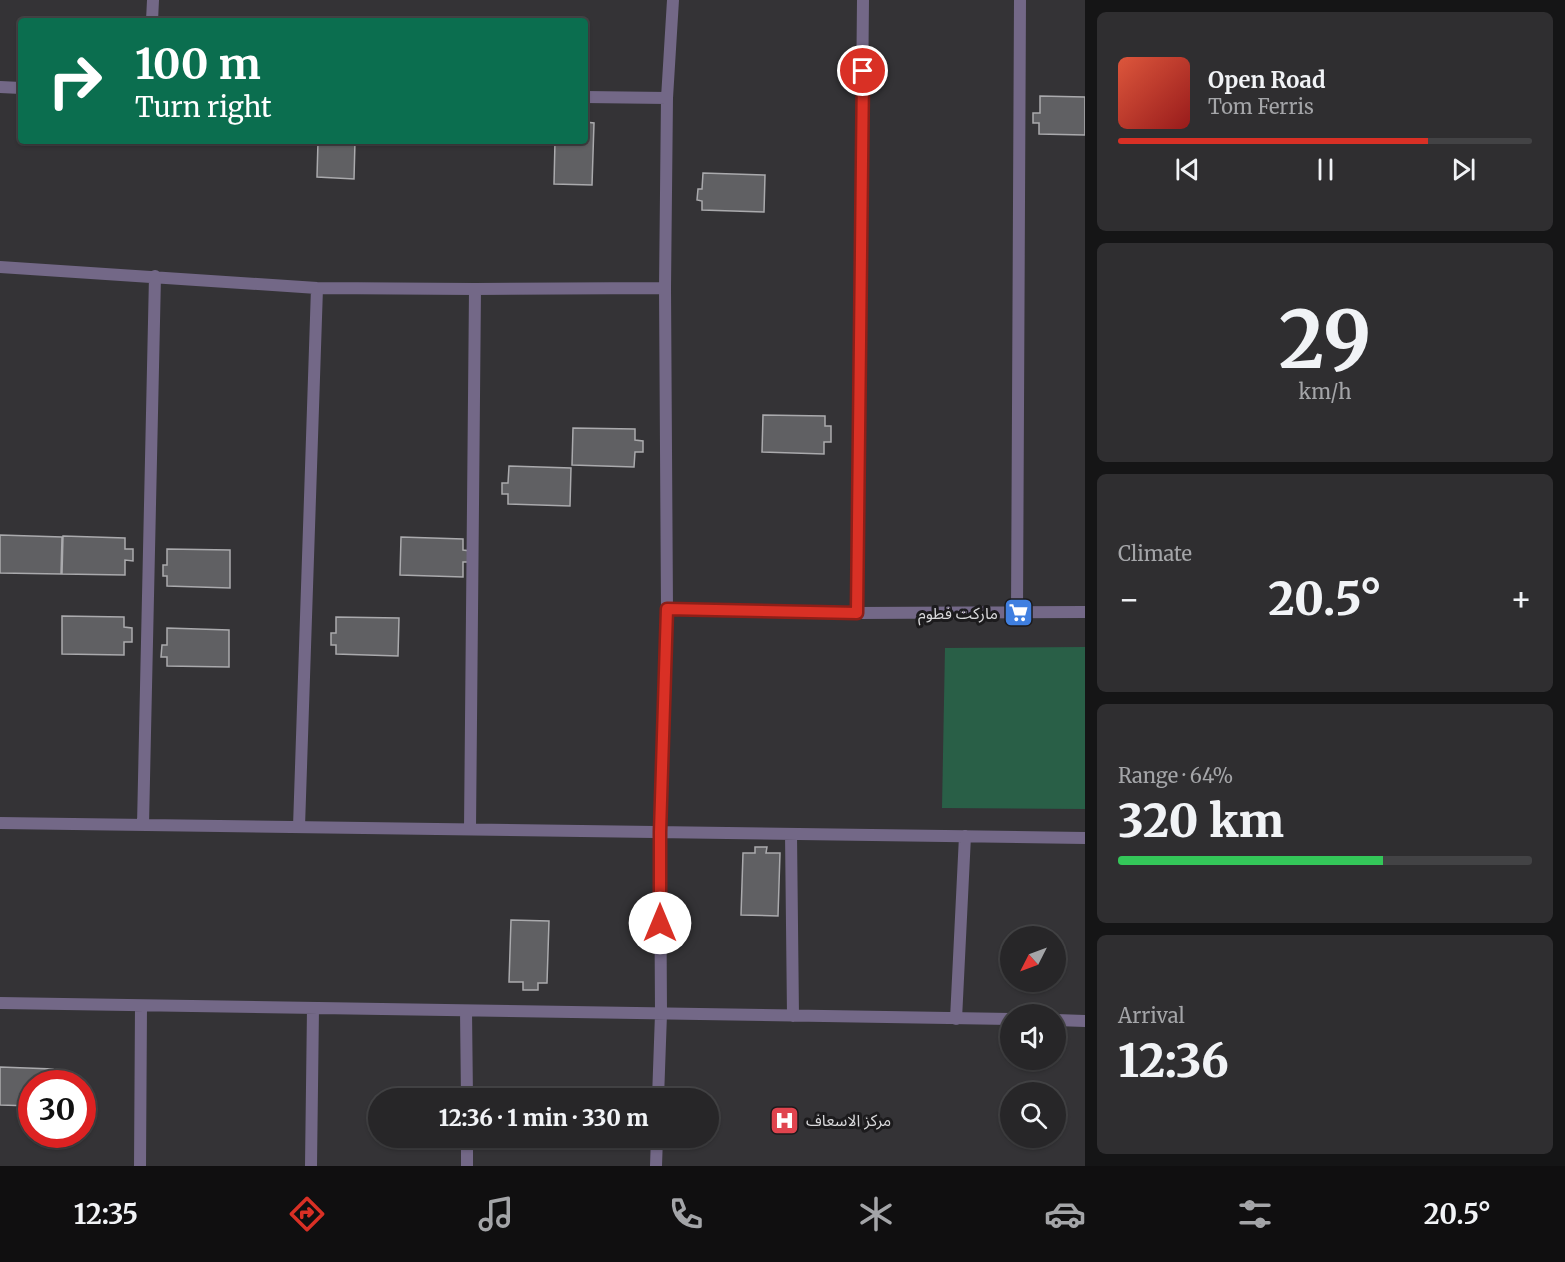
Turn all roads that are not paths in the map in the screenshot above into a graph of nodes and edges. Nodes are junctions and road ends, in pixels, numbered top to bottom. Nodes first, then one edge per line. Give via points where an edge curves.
1 (153, 0) edge
2 (673, 0) edge
3 (863, 0) edge
4 (1020, 0) edge
5 (152, 18) edge
6 (0, 87) edge
7 (18, 88) edge
8 (588, 97) edge
9 (668, 98) junction
10 (0, 267) edge
11 (154, 276) junction
12 (316, 288) junction
13 (665, 288) junction
14 (475, 289) junction
15 (667, 609) junction
16 (1017, 612) junction
17 (1085, 612) edge
18 (857, 613) junction
19 (0, 823) edge
20 (143, 825) junction
21 (299, 827) junction
22 (470, 829) junction
23 (660, 832) junction
24 (791, 834) junction
25 (965, 836) junction
26 (1085, 837) edge
27 (0, 1004) edge
28 (141, 1006) junction
29 (313, 1008) junction
30 (466, 1011) junction
31 (661, 1014) junction
32 (793, 1016) junction
33 (956, 1019) junction
34 (1000, 1019) edge
35 (1066, 1020) edge
36 (1085, 1021) edge
37 (467, 1088) edge
38 (658, 1088) edge
39 (467, 1148) edge
40 (657, 1148) edge
41 (141, 1166) edge
42 (311, 1166) edge
43 (467, 1166) edge
44 (656, 1166) edge

1 - 5 street
2 - 9 street
3 - 18 street
4 - 16 street
6 - 7 street
8 - 9 street
9 - 13 street
10 - 11 street
11 - 12 street
11 - 20 street
12 - 14 street
12 - 21 street
13 - 14 street
13 - 15 street
14 - 22 street
15 - 18 street
15 - 23 street
16 - 17 street
16 - 18 street
19 - 20 street
20 - 21 street
21 - 22 street
22 - 23 street
23 - 24 street
23 - 31 street
24 - 25 street
24 - 32 street
25 - 26 street
25 - 33 street
27 - 28 street
28 - 29 street
28 - 41 street
29 - 30 street
29 - 42 street
30 - 31 street
30 - 37 street
31 - 32 street
31 - 38 street
32 - 33 street
33 - 34 street
35 - 36 street
39 - 43 street
40 - 44 street

